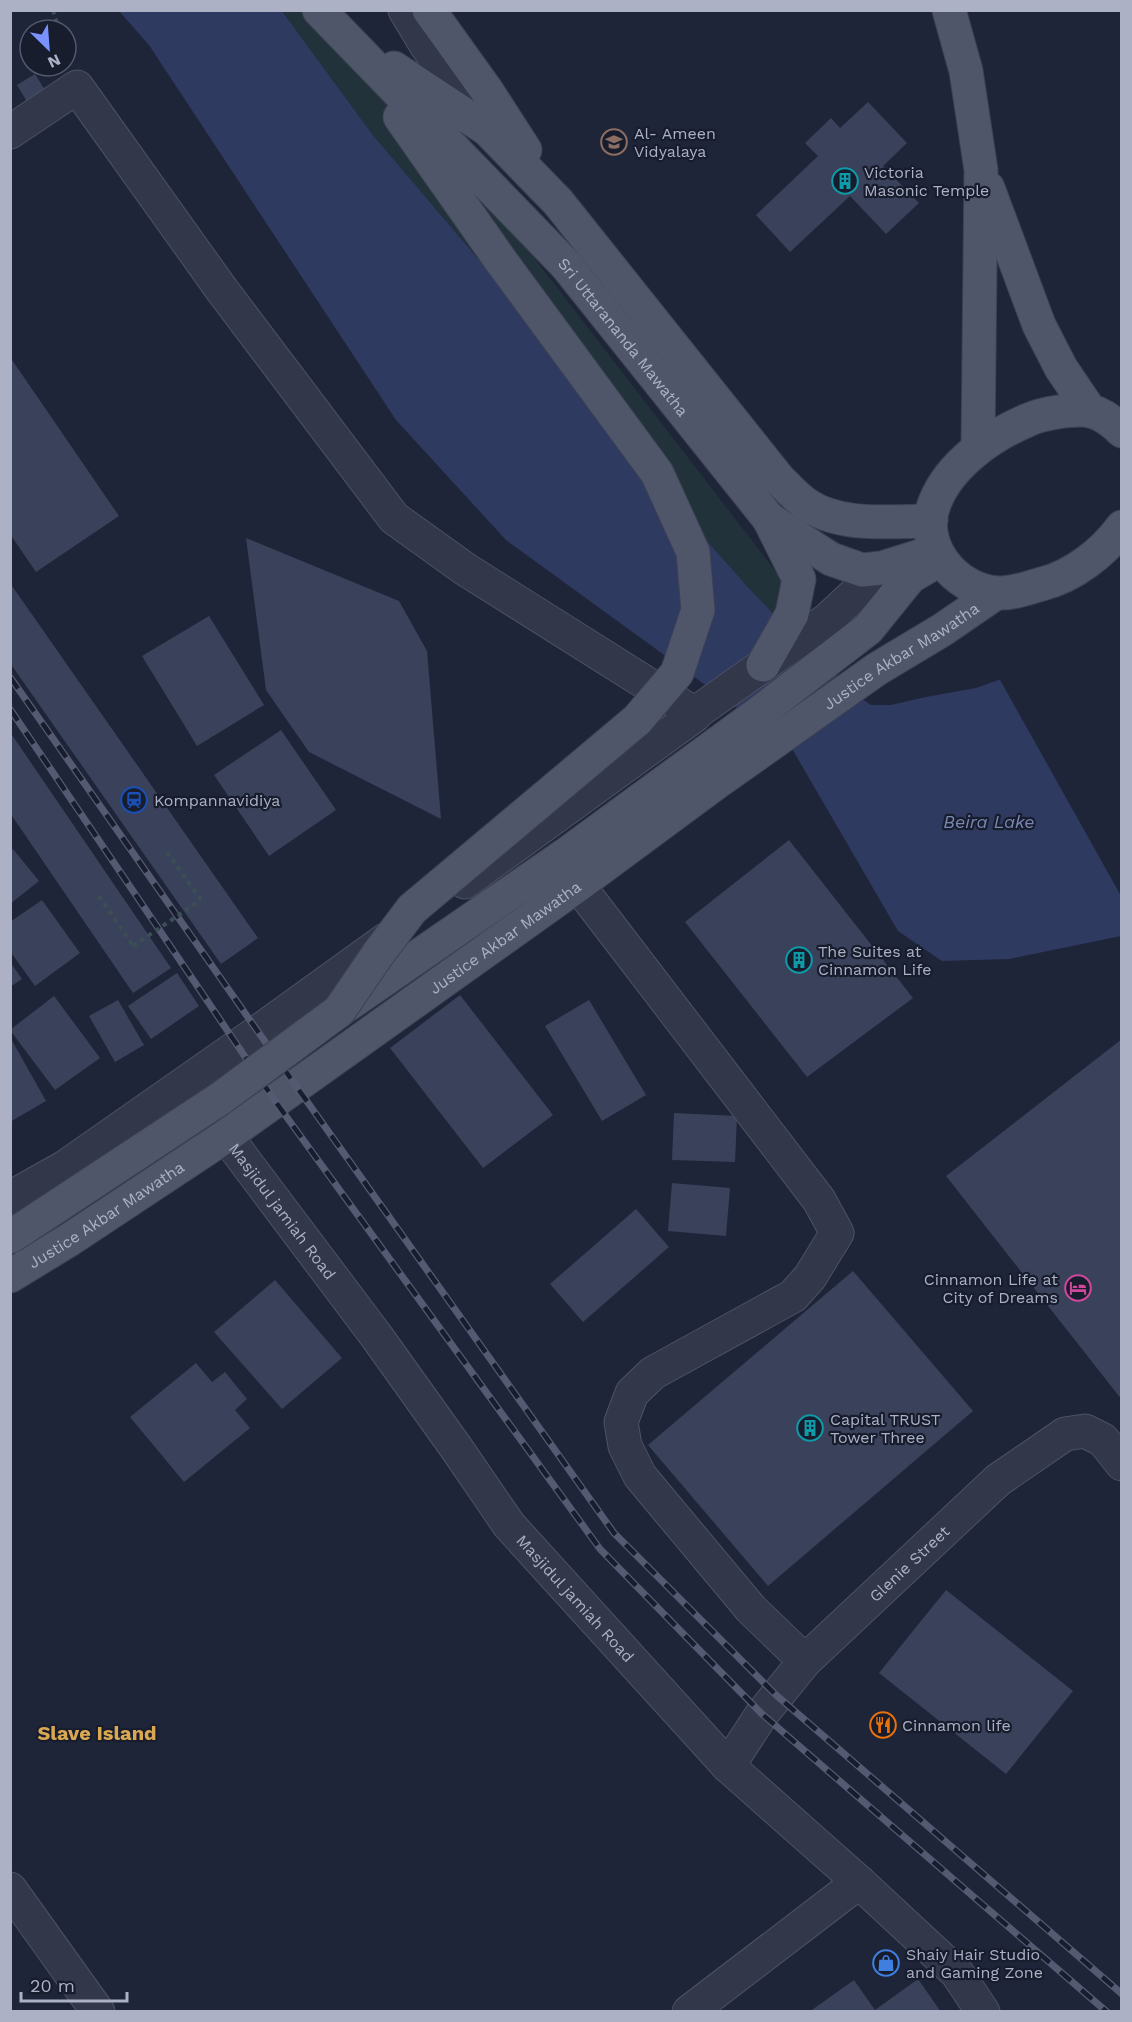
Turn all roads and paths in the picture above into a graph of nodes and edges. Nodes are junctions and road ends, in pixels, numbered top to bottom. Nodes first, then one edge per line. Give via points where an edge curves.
1 (405, 10) edge
2 (429, 10) edge
3 (949, 10) edge
4 (329, 21) edge
5 (488, 130) junction
6 (10, 132) edge
7 (981, 170) junction
8 (558, 202) junction
9 (1090, 411) junction
10 (1122, 431) edge
11 (978, 447) junction
12 (769, 519) junction
13 (1120, 532) edge
14 (936, 544) junction
15 (910, 577) junction
16 (996, 593) junction
17 (763, 665) junction
18 (696, 713) junction
19 (167, 852) dead end
20 (578, 885) junction
21 (99, 896) dead end
22 (339, 1011) junction
23 (226, 1136) junction
24 (10, 1198) edge
25 (10, 1237) edge
26 (10, 1276) edge
27 (1122, 1464) edge
28 (805, 1660) junction
29 (728, 1766) junction
30 (859, 1882) junction
31 (10, 1889) edge
32 (983, 2011) edge
33 (98, 2012) edge
34 (689, 2012) edge

1 - 5 street
2 - 8 main road
3 - 7 main road via 966,71
4 - 5 main road, Sri Uttarananda Mawatha
4 - 12 main road, Sri Uttarananda Mawatha via 566,265
4 - 22 main road, bridge via 657,473 693,552 698,610 677,673 636,720 412,909
5 - 8 main road, Sri Uttarananda Mawatha
6 - 18 street via 77,87 222,290 394,518 465,569
7 - 9 main road via 1039,325 1061,368
7 - 11 main road
8 - 14 main road, Sri Uttarananda Mawatha via 778,478 806,505 828,515
9 - 10 main road via 1109,419
9 - 11 main road via 1033,417
11 - 14 main road via 934,502
12 - 14 main road, Sri Uttarananda Mawatha via 831,559 862,570 882,568
12 - 17 main road via 799,579 792,614
13 - 16 main road via 1101,550 1052,582
14 - 15 main road, Justice Akbar Mawatha
14 - 16 main road via 954,576 968,586
15 - 17 street via 856,593 827,620
15 - 22 main road, Justice Akbar Mawatha via 868,629 759,713 574,849
16 - 20 main road, Justice Akbar Mawatha via 877,669
17 - 18 street
18 - 24 street via 258,1032 65,1167
19 - 21 path, bridge via 201,900 133,946
20 - 23 main road, Justice Akbar Mawatha
20 - 28 street via 819,1200 837,1233 810,1277 793,1296 653,1373 632,1393 621,1422 625,1446 640,1476 751,1610
22 - 25 main road, Justice Akbar Mawatha, bridge via 221,1098
23 - 26 main road, Justice Akbar Mawatha
23 - 29 street, Masjidul jamiah Road via 377,1337 509,1526
27 - 28 street, Glenie Street via 1103,1440 1085,1431 1065,1434 998,1480
28 - 29 street, Glenie Street via 762,1714
29 - 30 street, Masjidul jamiah Road
30 - 32 street, Masjidul jamiah Road via 957,1973
30 - 34 street
31 - 33 street

